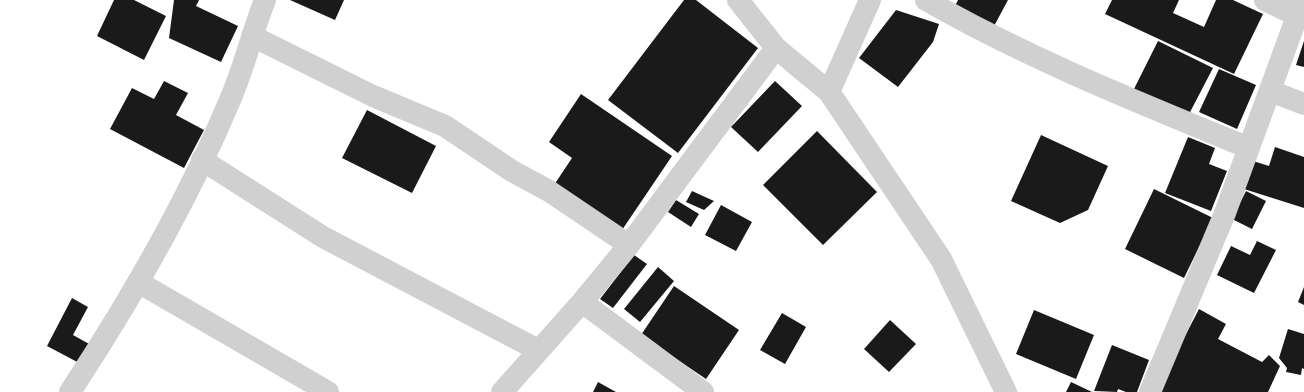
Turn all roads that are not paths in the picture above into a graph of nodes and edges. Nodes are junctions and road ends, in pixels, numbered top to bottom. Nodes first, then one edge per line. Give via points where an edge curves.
1 (265, 0) edge
2 (738, 0) edge
3 (870, 0) edge
4 (926, 0) edge
5 (1266, 0) edge
6 (1300, 8) edge
7 (252, 36) junction
8 (776, 48) junction
9 (1270, 91) junction
10 (829, 92) junction
11 (1304, 104) edge
12 (1249, 148) junction
13 (202, 160) junction
14 (629, 245) junction
15 (138, 282) junction
16 (582, 302) junction
17 (538, 350) junction
18 (70, 392) edge
19 (328, 392) edge
20 (502, 392) edge
21 (703, 392) edge
22 (1006, 392) edge
23 (1150, 392) edge

1 - 7 street
2 - 8 street
3 - 10 street
4 - 12 street via 968,24 1096,84
5 - 6 street
6 - 9 street
7 - 13 street via 230,100
7 - 14 street via 373,96 445,126
8 - 10 street
8 - 14 street
9 - 11 street
9 - 12 street
10 - 22 street via 941,259
12 - 23 street
13 - 15 street via 170,226
13 - 17 street via 323,237
14 - 16 street
15 - 18 street
15 - 19 street
16 - 17 street
16 - 21 street
17 - 20 street

